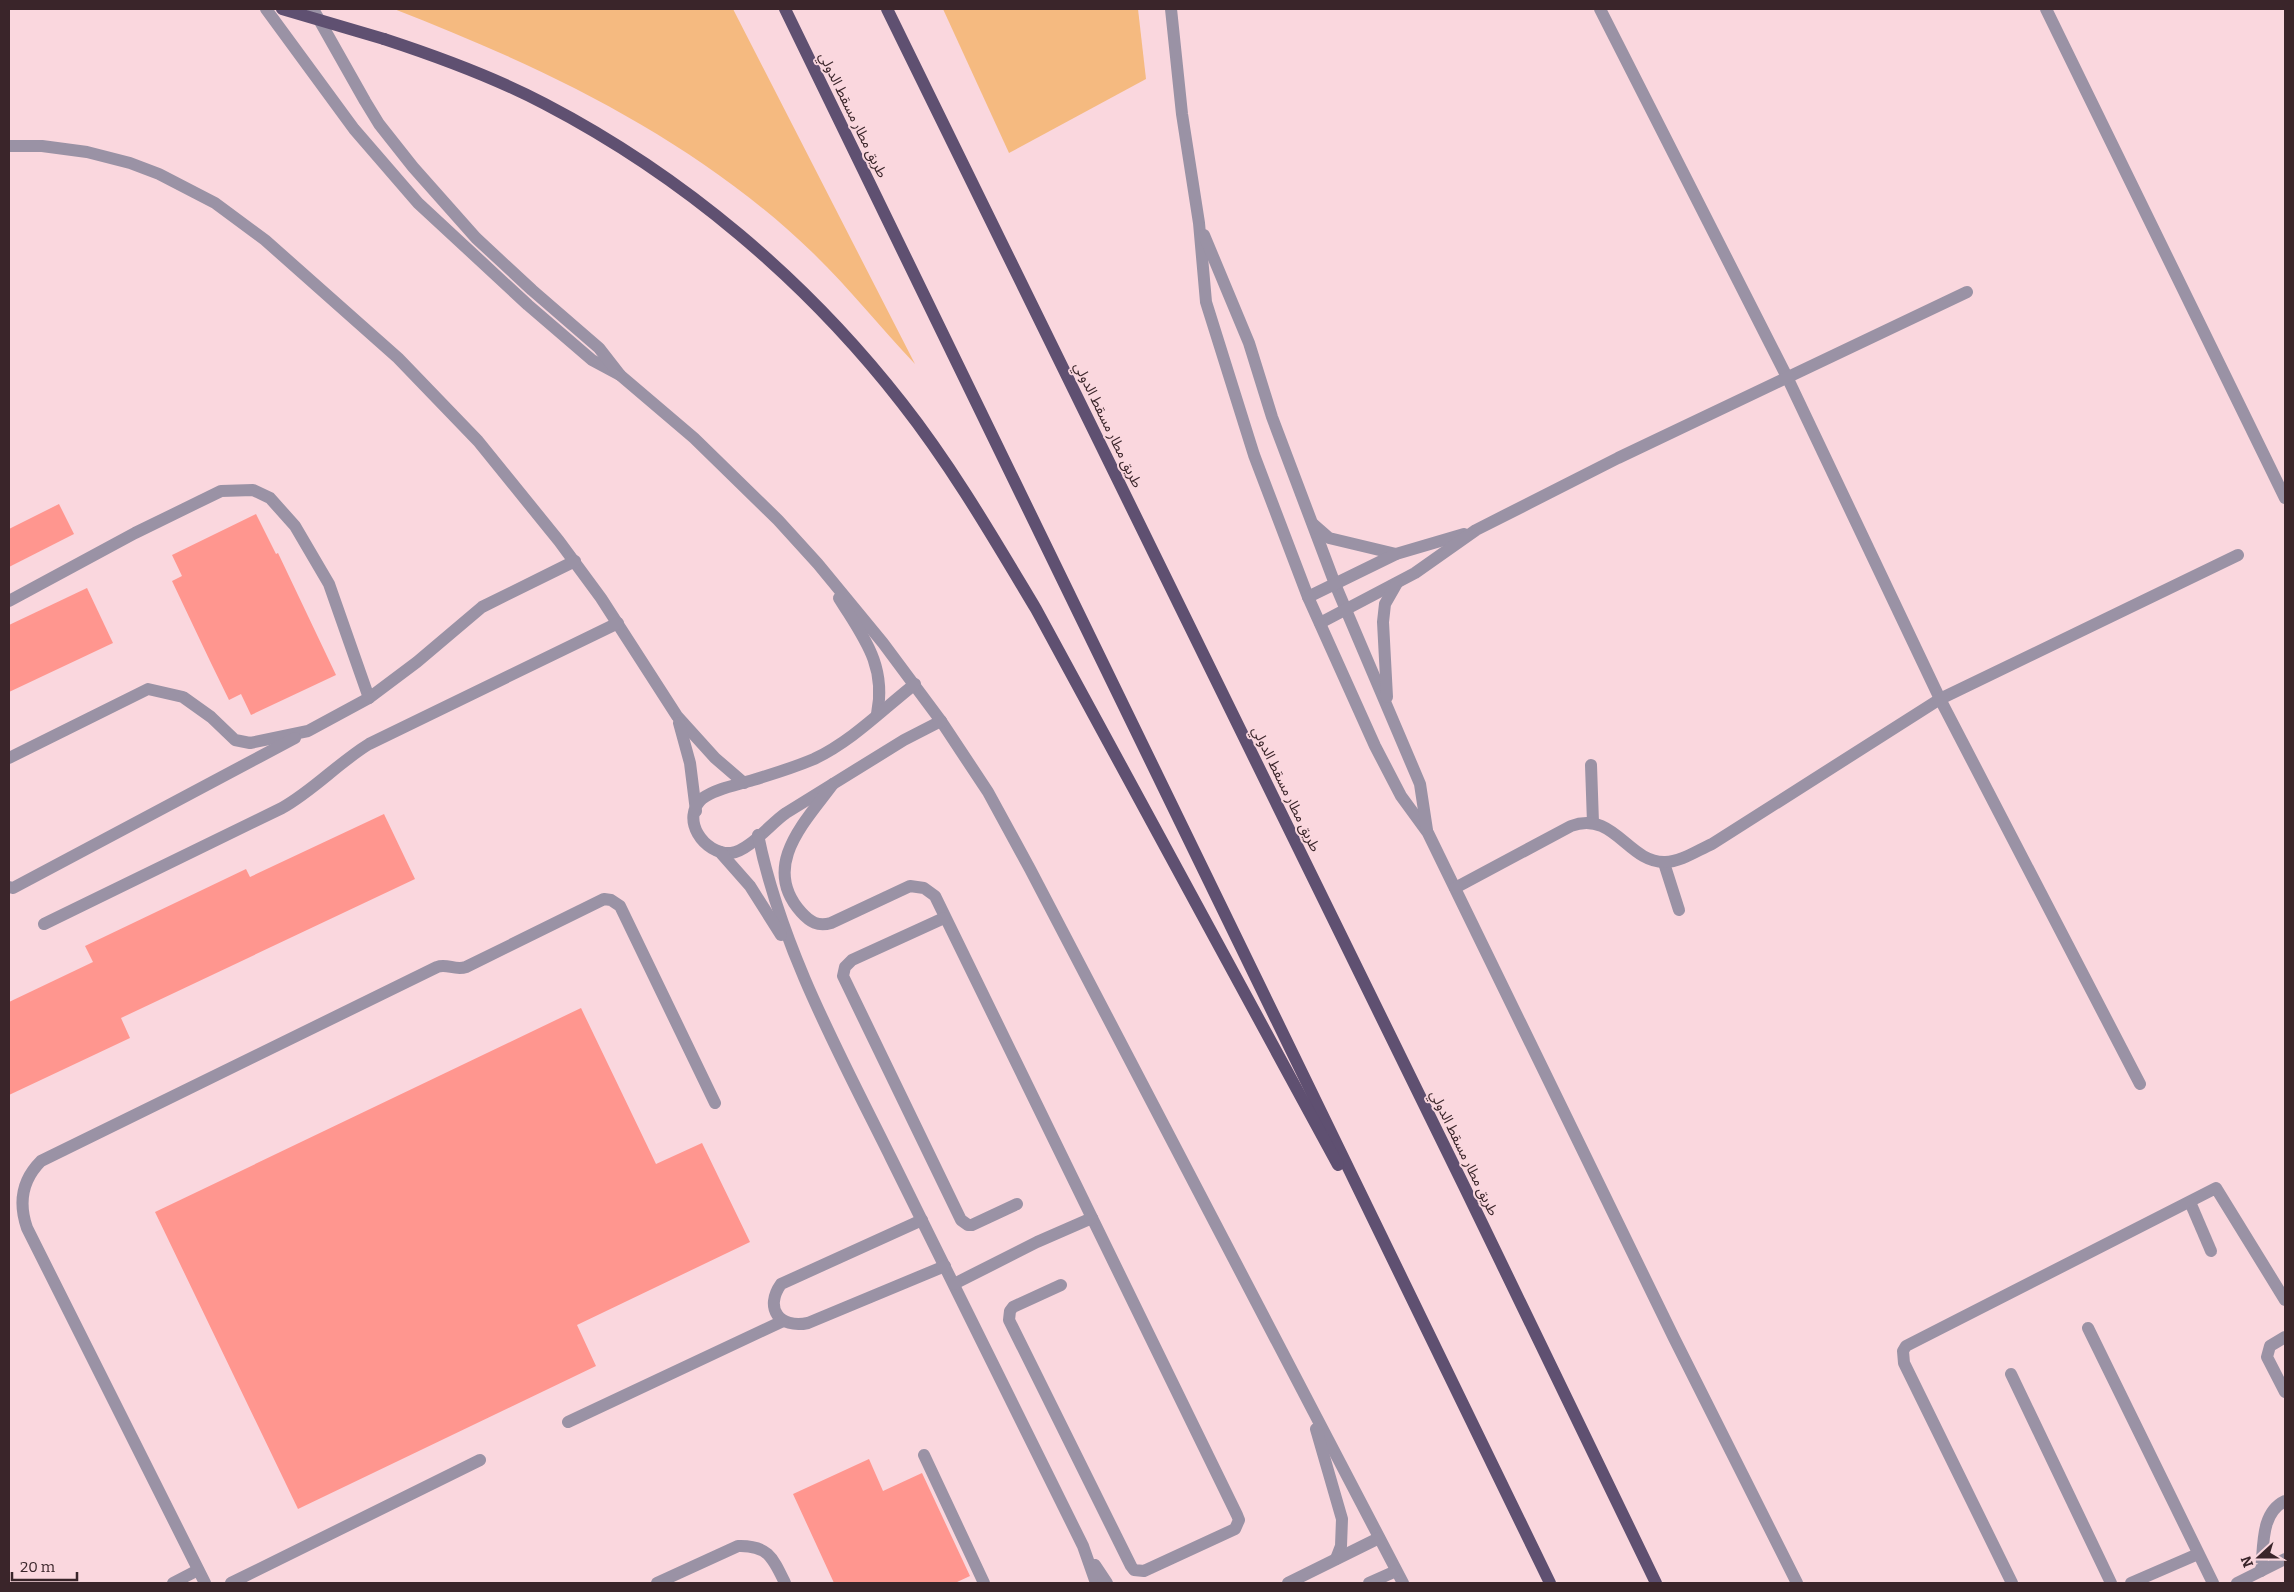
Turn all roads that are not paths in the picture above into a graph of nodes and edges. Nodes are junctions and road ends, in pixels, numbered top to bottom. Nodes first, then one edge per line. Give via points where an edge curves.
1 (266, 9) edge
2 (282, 9) edge
3 (313, 9) edge
4 (785, 9) edge
5 (888, 9) edge
6 (1171, 9) edge
7 (1600, 9) edge
8 (2046, 9) edge
9 (9, 146) edge
10 (1199, 223) junction
11 (1967, 292) dead end
12 (620, 375) junction
13 (1788, 379) junction
14 (2285, 498) edge
15 (1312, 523) junction
16 (1476, 530) junction
17 (1396, 554) junction
18 (2238, 555) dead end
19 (575, 561) junction
20 (818, 564) junction
21 (1397, 583) junction
22 (1335, 584) junction
23 (1308, 597) junction
24 (9, 601) edge
25 (1345, 610) junction
26 (618, 623) junction
27 (1320, 623) junction
28 (914, 684) junction
29 (369, 698) junction
30 (1940, 699) junction
31 (1388, 707) junction
32 (877, 714) junction
33 (677, 716) junction
34 (941, 721) junction
35 (308, 731) junction
36 (9, 758) edge
37 (1591, 765) dead end
38 (744, 783) junction
39 (833, 784) junction
40 (696, 811) junction
41 (1593, 823) junction
42 (1428, 833) junction
43 (758, 836) junction
44 (720, 852) junction
45 (1664, 863) junction
46 (9, 887) edge
47 (1455, 888) junction
48 (1679, 910) dead end
49 (944, 918) junction
50 (44, 924) dead end
51 (792, 949) junction
52 (2140, 1084) dead end
53 (714, 1103) dead end
54 (2190, 1202) junction
55 (1017, 1204) dead end
56 (1092, 1218) junction
57 (922, 1220) junction
58 (2211, 1251) dead end
59 (945, 1266) junction
60 (954, 1284) junction
61 (1060, 1285) dead end
62 (2285, 1300) edge
63 (1422, 1319) junction
64 (783, 1321) junction
65 (2088, 1328) dead end
66 (2285, 1336) edge
67 (2011, 1374) dead end
68 (2285, 1392) edge
69 (1308, 1403) junction
70 (568, 1422) dead end
71 (924, 1455) dead end
72 (480, 1460) dead end
73 (2285, 1501) edge
74 (1379, 1538) junction
75 (966, 1543) junction
76 (1083, 1546) junction
77 (2198, 1554) junction
78 (1336, 1559) junction
79 (2285, 1559) edge
80 (198, 1570) junction
81 (1396, 1571) junction
82 (2261, 1571) junction
83 (173, 1583) edge
84 (204, 1583) edge
85 (231, 1583) edge
86 (657, 1583) edge
87 (785, 1583) edge
88 (984, 1583) edge
89 (990, 1583) edge
90 (1096, 1583) edge
91 (1107, 1583) edge
92 (1288, 1583) edge
93 (1369, 1583) edge
94 (1403, 1583) edge
95 (1550, 1583) edge
96 (1656, 1583) edge
97 (1797, 1583) edge
98 (2012, 1583) edge
99 (2111, 1583) edge
100 (2131, 1583) edge
101 (2212, 1583) edge
102 (2237, 1583) edge

1 - 12 street via 343,115 418,203 592,360
2 - 63 main road, bridge via 384,39 492,79 544,103 644,162 736,231 795,284 850,342 902,402 949,466 1036,609
3 - 12 street via 374,116 413,167 476,238 599,348
4 - 63 main road, طريق مطار مسقط الدولي
5 - 96 main road, طريق مطار مسقط الدولي
6 - 10 street via 1182,114
7 - 13 street
8 - 14 street
9 - 19 street via 42,146 87,152 130,164 188,188 241,220 398,358 439,399 509,478
10 - 15 street via 1249,343 1272,417
10 - 23 street via 1206,302 1263,480
11 - 13 street
12 - 20 street via 736,479
13 - 16 street via 1618,458
13 - 30 street
15 - 17 street via 1329,538
15 - 22 street
16 - 17 street
16 - 21 street
17 - 22 street
18 - 30 street
19 - 26 street
19 - 29 street via 482,607
20 - 28 street
20 - 32 street via 877,667 880,698
21 - 25 street
21 - 31 street via 1386,604 1383,622
22 - 23 street
22 - 25 street
23 - 27 street
24 - 29 street via 221,491 253,490 270,498 295,526 329,584
25 - 27 street
25 - 31 street
26 - 33 street
26 - 50 street via 369,744 282,808
27 - 42 street via 1375,746 1401,796
28 - 32 street
28 - 34 street
29 - 35 street
30 - 45 street via 1712,844
30 - 52 street
31 - 42 street via 1420,784
32 - 38 street via 858,732 814,759
33 - 38 street
33 - 40 street via 690,763
34 - 39 street
34 - 69 street via 988,792 1030,869
35 - 36 street via 250,743 235,740 183,697 148,689
35 - 46 street via 13,888
37 - 41 street
38 - 40 street via 702,799
39 - 43 street via 779,818
39 - 49 street via 798,831 788,854 786,884 796,906 808,920 826,924 904,888 917,886 935,896
40 - 44 street via 694,824 698,837 707,847
41 - 45 street via 1607,828 1648,858
41 - 47 street via 1571,826
42 - 47 street
43 - 44 street via 746,847
43 - 51 street via 776,909
44 - 51 street via 750,886
45 - 48 street
47 - 97 street
49 - 55 street via 852,960 845,967 843,976 961,1220 972,1224
49 - 56 street
51 - 57 street
53 - 80 street via 623,911 616,902 604,899 466,967 441,965 41,1160 28,1177 22,1197 26,1228
54 - 58 street
54 - 62 street via 2216,1188
54 - 98 street via 1910,1342 1903,1351 1904,1363
56 - 60 street
56 - 61 street via 1237,1515 1239,1520 1235,1529 1144,1571 1134,1570 1131,1566 1009,1320 1013,1307
57 - 59 street
57 - 64 street via 781,1284 773,1303 776,1314
59 - 60 street
59 - 64 street via 808,1323 795,1326
60 - 76 street
63 - 95 main road, طريق مطار مسقط الدولي
64 - 70 street
65 - 77 street
66 - 68 street via 2270,1346 2268,1357
67 - 99 street
69 - 74 street
69 - 78 street via 1342,1519 1341,1546
71 - 75 street
72 - 85 street
73 - 82 street via 2274,1508 2268,1518
74 - 78 street
74 - 81 street
75 - 88 street
75 - 89 street
76 - 90 street
76 - 91 street
77 - 100 street
77 - 101 street
78 - 92 street
79 - 82 street
80 - 83 street
80 - 84 street
81 - 93 street
81 - 94 street
82 - 102 street
86 - 87 street via 738,1546 764,1550 774,1560

